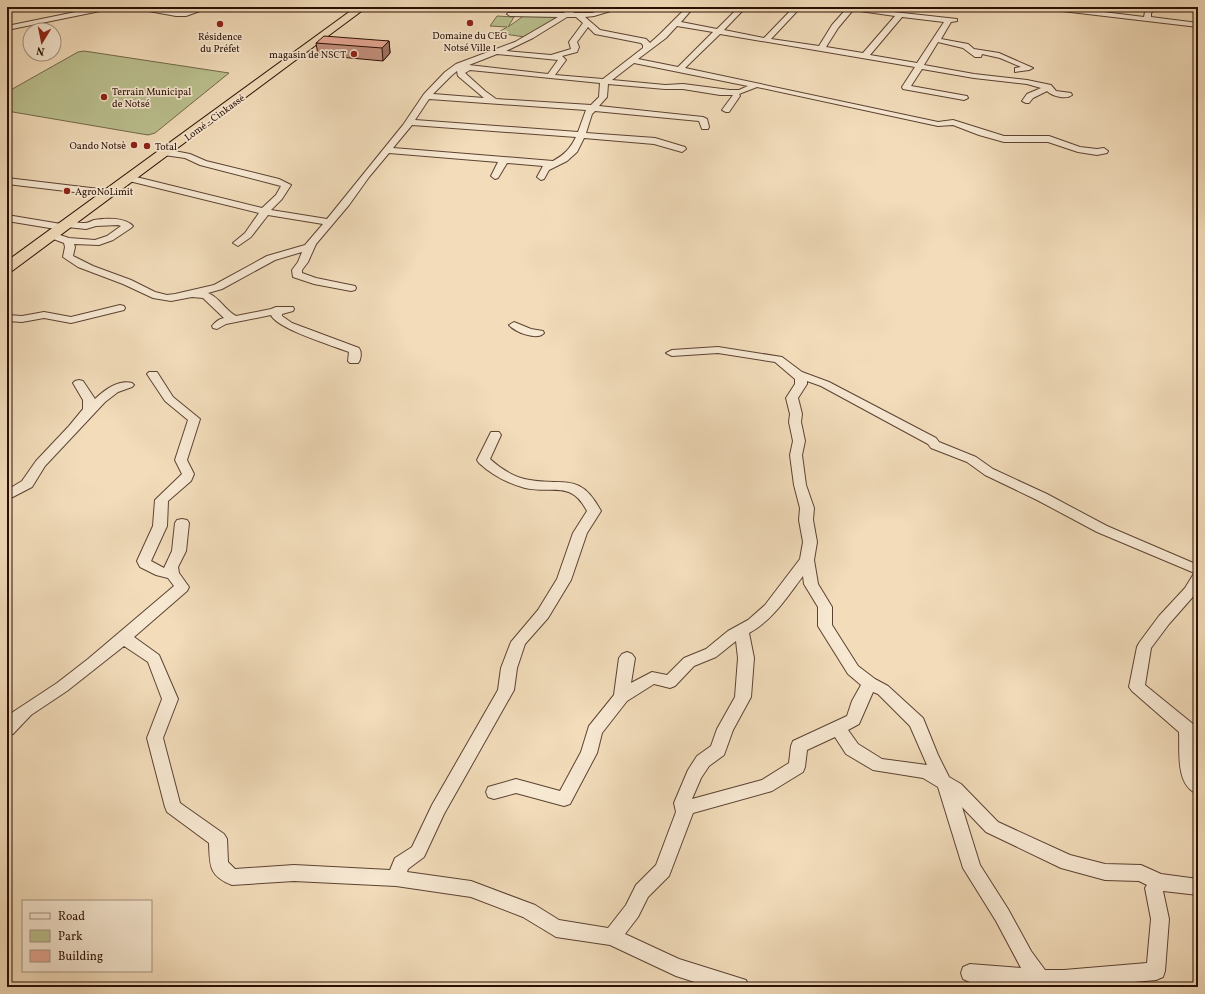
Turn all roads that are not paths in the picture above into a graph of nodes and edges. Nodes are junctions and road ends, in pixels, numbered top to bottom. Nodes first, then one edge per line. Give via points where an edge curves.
1 (110, 7) edge
2 (138, 7) edge
3 (208, 7) edge
4 (362, 7) edge
5 (621, 7) edge
6 (691, 7) edge
7 (743, 7) edge
8 (798, 7) edge
9 (852, 7) edge
10 (1045, 7) edge
11 (1149, 7) edge
12 (573, 9) edge
13 (510, 14) dead end
14 (564, 15) junction
15 (579, 15) junction
16 (900, 15) junction
17 (1147, 19) junction
18 (588, 22) junction
19 (675, 23) junction
20 (1198, 25) edge
21 (7, 28) edge
22 (718, 31) junction
23 (766, 40) junction
24 (937, 40) junction
25 (991, 47) dead end
26 (646, 48) junction
27 (821, 48) junction
28 (496, 52) junction
29 (865, 56) junction
30 (553, 57) junction
31 (1006, 57) junction
32 (632, 60) junction
33 (457, 66) junction
34 (920, 66) junction
35 (680, 69) junction
36 (1018, 70) dead end
37 (1033, 72) junction
38 (550, 77) junction
39 (604, 82) junction
40 (1027, 82) junction
41 (756, 85) junction
42 (1048, 87) junction
43 (1068, 95) dead end
44 (427, 96) junction
45 (736, 96) dead end
46 (964, 98) dead end
47 (493, 100) junction
48 (1026, 101) dead end
49 (592, 108) junction
50 (726, 110) dead end
51 (410, 122) junction
52 (705, 127) dead end
53 (581, 135) junction
54 (682, 149) dead end
55 (388, 150) junction
56 (1104, 151) dead end
57 (164, 152) junction
58 (504, 160) junction
59 (553, 164) junction
60 (495, 176) dead end
61 (541, 177) dead end
62 (128, 178) junction
63 (7, 181) edge
64 (108, 193) junction
65 (264, 212) junction
66 (7, 218) edge
67 (329, 222) junction
68 (64, 226) junction
69 (51, 235) junction
70 (68, 241) junction
71 (238, 243) dead end
72 (309, 247) junction
73 (7, 268) edge
74 (351, 288) dead end
75 (191, 294) junction
76 (120, 308) dead end
77 (289, 309) dead end
78 (276, 310) junction
79 (7, 318) edge
80 (514, 325) dead end
81 (539, 332) dead end
82 (672, 353) dead end
83 (354, 362) dead end
84 (153, 374) dead end
85 (798, 374) junction
86 (79, 383) dead end
87 (128, 385) dead end
88 (86, 414) junction
89 (496, 435) dead end
90 (7, 496) edge
91 (182, 523) dead end
92 (807, 560) junction
93 (1198, 570) edge
94 (172, 574) junction
95 (1198, 579) edge
96 (741, 630) junction
97 (124, 638) junction
98 (627, 658) dead end
99 (870, 683) junction
100 (622, 696) junction
101 (838, 728) junction
102 (7, 729) edge
103 (944, 783) junction
104 (1198, 786) edge
105 (494, 792) dead end
106 (684, 812) junction
107 (396, 878) junction
108 (1160, 882) junction
109 (1198, 887) edge
110 (612, 937) junction
111 (970, 973) dead end
112 (1041, 983) edge
113 (739, 987) edge

1 - 21 street
2 - 3 street via 176,14 186,14
4 - 57 highway, Lomé - Cinkassé
5 - 15 street via 592,15
6 - 19 street
7 - 22 street
8 - 23 street
9 - 16 street
9 - 27 street
10 - 17 street
11 - 17 street via 1151,10
12 - 14 street
12 - 15 street
13 - 14 street
14 - 15 street
14 - 28 street
15 - 18 street
16 - 24 street via 952,20
16 - 29 street
17 - 20 street
18 - 26 street via 598,32 644,41 647,44
18 - 30 street via 574,42 574,50
19 - 22 street
19 - 26 street via 663,36
22 - 23 street
22 - 35 street
23 - 27 street
24 - 31 street via 965,46 976,53 982,51
24 - 34 street
25 - 31 street
26 - 32 street
27 - 29 street
28 - 30 street
28 - 33 street
29 - 34 street
30 - 38 street via 562,60
31 - 37 street
32 - 35 street
32 - 39 street
33 - 38 street
33 - 44 street
33 - 47 street via 472,85
34 - 40 street
34 - 46 street via 906,87
35 - 41 street
36 - 37 street
37 - 40 street via 1038,79
38 - 39 street
39 - 41 street via 732,92 744,91
39 - 49 street via 603,97
40 - 42 street
41 - 56 street via 938,124 953,122 1004,138 1049,139 1078,149
42 - 43 street via 1054,93
42 - 48 street via 1030,96
44 - 47 street
44 - 51 street
45 - 50 street
47 - 49 street
49 - 52 street via 663,113 703,119
49 - 53 street
51 - 53 street
51 - 55 street
53 - 54 street via 655,141
53 - 59 street via 574,150
55 - 58 street
55 - 67 street
57 - 62 highway, Lomé - Cinkassé
57 - 65 street via 187,156 203,163 286,185 283,192
58 - 59 street
58 - 60 street
59 - 61 street via 546,168
62 - 64 highway, Lomé - Cinkassé
62 - 65 street
63 - 64 street
64 - 68 highway, Lomé - Cinkassé
65 - 67 street
65 - 71 street via 248,235
66 - 68 street
67 - 72 street
68 - 69 highway, Lomé - Cinkassé
68 - 70 street via 118,222 128,226 110,238 96,243 83,240
69 - 70 street
69 - 73 highway, Lomé - Cinkassé
70 - 75 street via 68,257 80,265 127,282 156,296 167,298
72 - 74 street via 297,275
72 - 75 street via 271,258 218,287
75 - 78 street via 212,298 221,320
76 - 79 street via 71,320 44,315 22,319
77 - 78 street
78 - 83 street via 277,317 288,325 355,350
80 - 81 street via 529,332
82 - 85 street via 718,350 778,359
84 - 94 street via 169,399 194,419 181,460 188,474 162,500 160,526 144,561 160,572
85 - 92 street via 801,384 792,398 799,441 796,455 800,485 808,508 806,520 810,542
85 - 93 street via 825,384 932,441 935,445 966,457 989,472 1102,529
86 - 88 street via 90,402
87 - 88 street via 107,393
88 - 90 street via 35,468 27,484
89 - 107 street via 484,460 492,468 507,477 531,485 571,486 589,499 594,511 580,533 564,580 543,614 518,642 509,668 506,690 438,810 418,852 401,864
91 - 94 street via 179,551 171,567
92 - 96 street via 770,609 753,624
92 - 99 street via 812,584 825,607 825,626 853,670
94 - 97 street via 182,587
95 - 104 street via 1144,647 1137,687 1187,729 1190,776
96 - 100 street via 711,653 689,662 670,682 652,678
96 - 106 street via 746,658 743,697 725,729 718,750 703,761 694,775 682,803
97 - 102 street via 62,687 13,721
97 - 107 street via 154,659 170,699 155,738 173,807 218,839 219,866 232,877 294,873
98 - 100 street
99 - 101 street via 853,720
99 - 103 street via 883,690 917,722
100 - 105 street via 595,731 589,753 564,799 516,786
101 - 103 street via 852,749 879,765 926,772
101 - 106 street via 799,746 797,767 766,786 688,807
103 - 108 street via 955,789 992,827 1067,862 1105,872 1141,873
103 - 112 street via 972,868
106 - 110 street via 663,870 642,891 632,911
107 - 110 street via 471,889 529,911 556,928
108 - 109 street
108 - 112 street via 1154,888 1160,918 1156,971
110 - 113 street via 676,967
111 - 112 street

